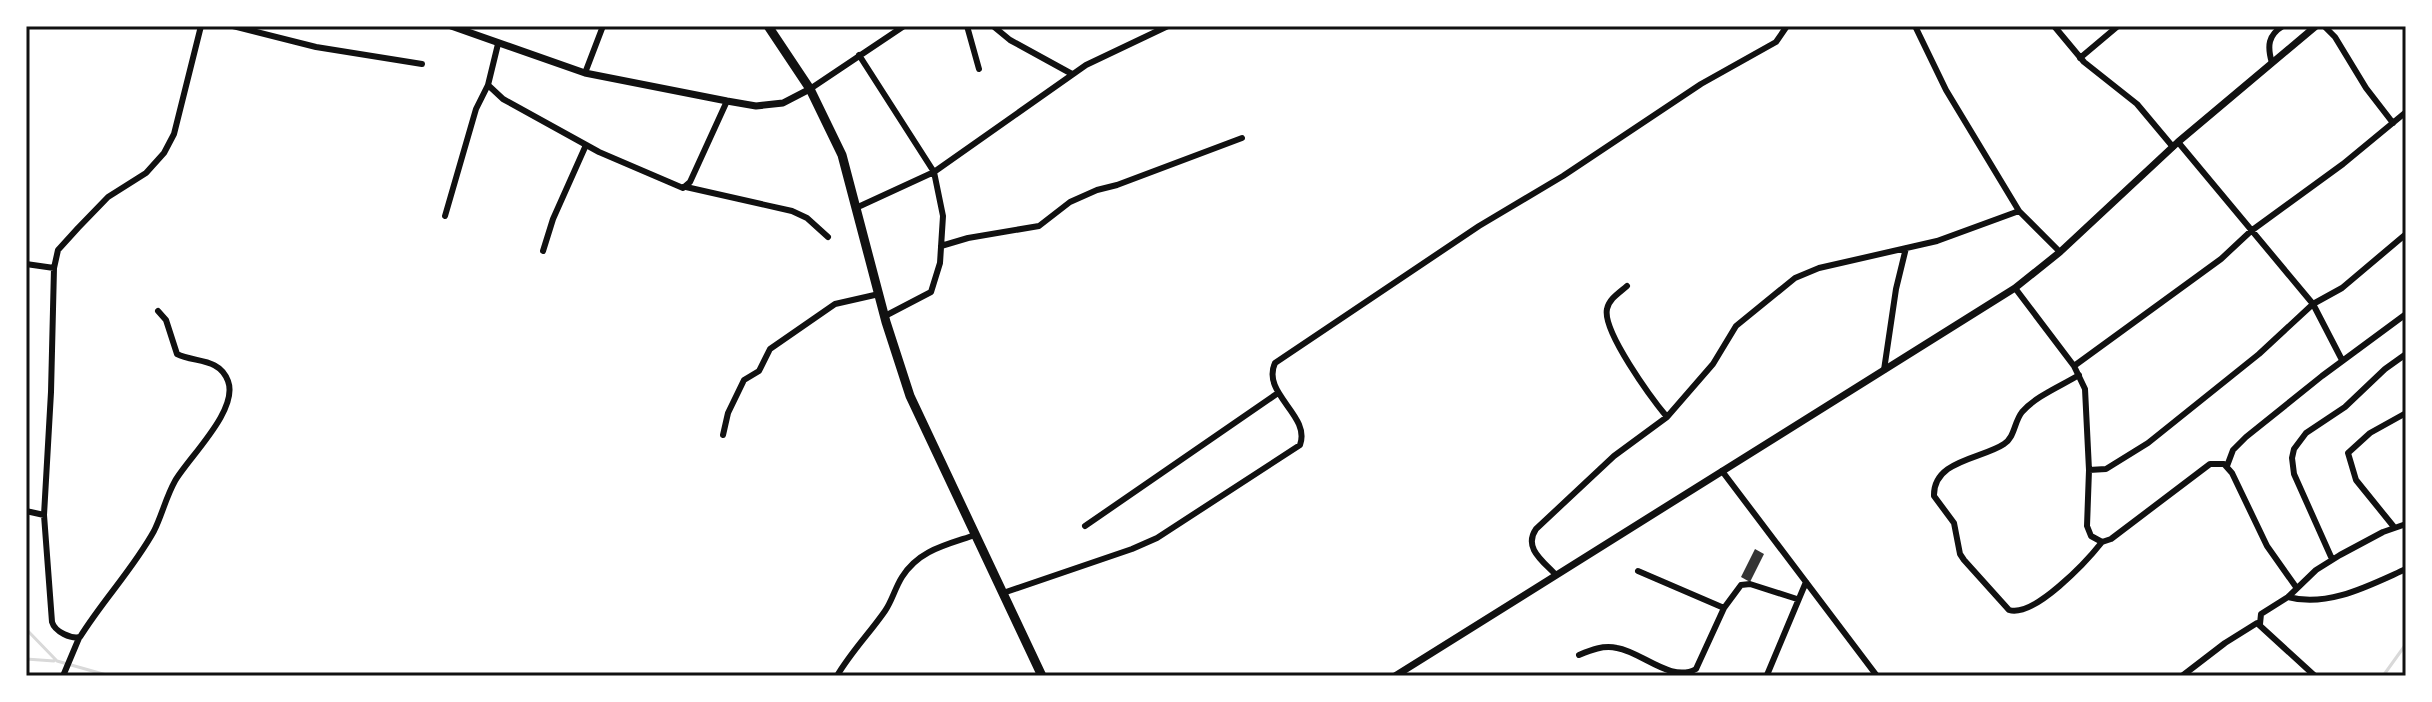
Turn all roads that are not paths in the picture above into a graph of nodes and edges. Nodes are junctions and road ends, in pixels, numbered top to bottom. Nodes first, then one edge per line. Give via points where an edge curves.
1 (201, 26) edge
2 (233, 26) edge
3 (451, 26) edge
4 (603, 26) edge
5 (768, 26) edge
6 (904, 26) edge
7 (967, 26) edge
8 (993, 26) edge
9 (1168, 26) edge
10 (1787, 26) edge
11 (1915, 26) edge
12 (2054, 26) edge
13 (2118, 26) edge
14 (2283, 26) edge
15 (2316, 26) edge
16 (2324, 26) edge
17 (498, 44) junction
18 (859, 55) junction
19 (2080, 58) junction
20 (2272, 63) junction
21 (422, 64) dead end
22 (979, 69) dead end
23 (585, 73) junction
24 (1072, 74) junction
25 (488, 85) junction
26 (810, 89) junction
27 (727, 101) junction
28 (2406, 112) edge
29 (2393, 123) junction
30 (1242, 138) dead end
31 (2176, 144) junction
32 (586, 145) junction
33 (934, 172) junction
34 (687, 187) junction
35 (858, 207) junction
36 (2019, 211) junction
37 (445, 216) dead end
38 (2251, 231) junction
39 (2406, 234) edge
40 (828, 237) dead end
41 (941, 246) junction
42 (1906, 248) junction
43 (543, 251) dead end
44 (2060, 252) junction
45 (26, 264) edge
46 (54, 268) junction
47 (1627, 286) dead end
48 (2015, 288) junction
49 (879, 294) junction
50 (2313, 304) junction
51 (158, 311) dead end
52 (2406, 314) edge
53 (885, 316) junction
54 (2406, 354) edge
55 (2342, 360) junction
56 (2074, 366) junction
57 (1884, 370) junction
58 (2079, 375) junction
59 (1278, 393) junction
60 (2406, 413) edge
61 (1667, 417) junction
62 (723, 435) dead end
63 (2227, 466) junction
64 (2089, 470) junction
65 (1722, 471) junction
66 (26, 511) edge
67 (44, 515) junction
68 (2406, 524) edge
69 (1085, 526) dead end
70 (2394, 527) junction
71 (975, 535) junction
72 (2102, 542) junction
73 (2332, 559) junction
74 (2406, 569) edge
75 (1638, 571) dead end
76 (1556, 575) junction
77 (1806, 582) junction
78 (2296, 587) junction
79 (1003, 593) junction
80 (2288, 597) junction
81 (1797, 599) junction
82 (1724, 608) junction
83 (2260, 624) junction
84 (79, 638) junction
85 (1579, 655) dead end
86 (1697, 673) edge
87 (1767, 675) edge
88 (63, 676) edge
89 (837, 676) edge
90 (1042, 676) edge
91 (1396, 676) edge
92 (1877, 676) edge
93 (2182, 676) edge
94 (2315, 676) edge

1 - 46 street via 177,123 164,153 80,225 58,250
2 - 21 street via 316,47
3 - 17 street
4 - 23 street
5 - 26 highway
6 - 18 street
7 - 22 street
8 - 24 street
9 - 24 street
10 - 59 street via 1776,42 1479,226 1275,363 1272,383
11 - 36 street via 1946,90
12 - 19 street
13 - 19 street
14 - 20 street via 2271,37
15 - 20 street
16 - 29 street
17 - 23 street
17 - 25 street
18 - 26 street
18 - 33 street
19 - 31 street
20 - 31 street
23 - 27 street
24 - 33 street
25 - 32 street via 503,99
25 - 37 street
26 - 27 street via 783,103
26 - 35 highway via 842,155
27 - 34 street
28 - 29 street
29 - 38 street
30 - 41 street via 1097,190 1070,202 1039,226
31 - 38 street
31 - 44 street
32 - 34 street
32 - 43 street
33 - 35 street
33 - 41 street via 943,216
34 - 40 street via 792,211
35 - 49 highway
36 - 42 street
36 - 44 street
38 - 50 street
38 - 56 street via 2221,259
39 - 50 street via 2342,288
41 - 53 street via 931,292
42 - 57 street
42 - 61 street via 1819,268 1780,288 1736,326 1713,364
44 - 48 street
45 - 46 street
46 - 67 street
47 - 61 street via 1611,300 1607,322
48 - 56 street
48 - 57 street
49 - 53 highway
49 - 62 street via 835,304 770,349 759,371 744,380
50 - 55 street
50 - 64 street via 2148,443 2106,469
51 - 84 street via 177,354 211,362 227,377 230,393 208,440 176,480 135,562
52 - 55 street
53 - 71 highway via 910,396
54 - 73 street via 2306,433 2294,449 2294,474
55 - 63 street via 2246,437
56 - 58 street
57 - 65 street
58 - 64 street via 2087,400
58 - 72 street via 2025,409 2003,445 1963,460 1933,491 1954,523 1960,554 2013,612 2069,578
59 - 69 street
59 - 79 street via 1300,428 1300,445 1157,538
60 - 70 street via 2348,453 2356,480
61 - 76 street via 1614,456 1536,529 1531,546
63 - 72 street via 2210,464
63 - 78 street via 2267,546
64 - 72 street via 2088,531
65 - 76 street
65 - 77 street
66 - 67 street
67 - 84 street via 52,622 55,629
68 - 70 street
70 - 73 street
71 - 79 highway
71 - 89 street via 914,561
73 - 78 street
74 - 80 street via 2320,600
75 - 82 street
76 - 91 street
77 - 81 street
77 - 92 street
78 - 80 street
79 - 90 highway
80 - 83 street via 2261,614
81 - 82 street via 1744,583
81 - 87 street
82 - 86 street
83 - 93 street
83 - 94 street
84 - 88 street
85 - 86 street via 1616,647 1677,673

